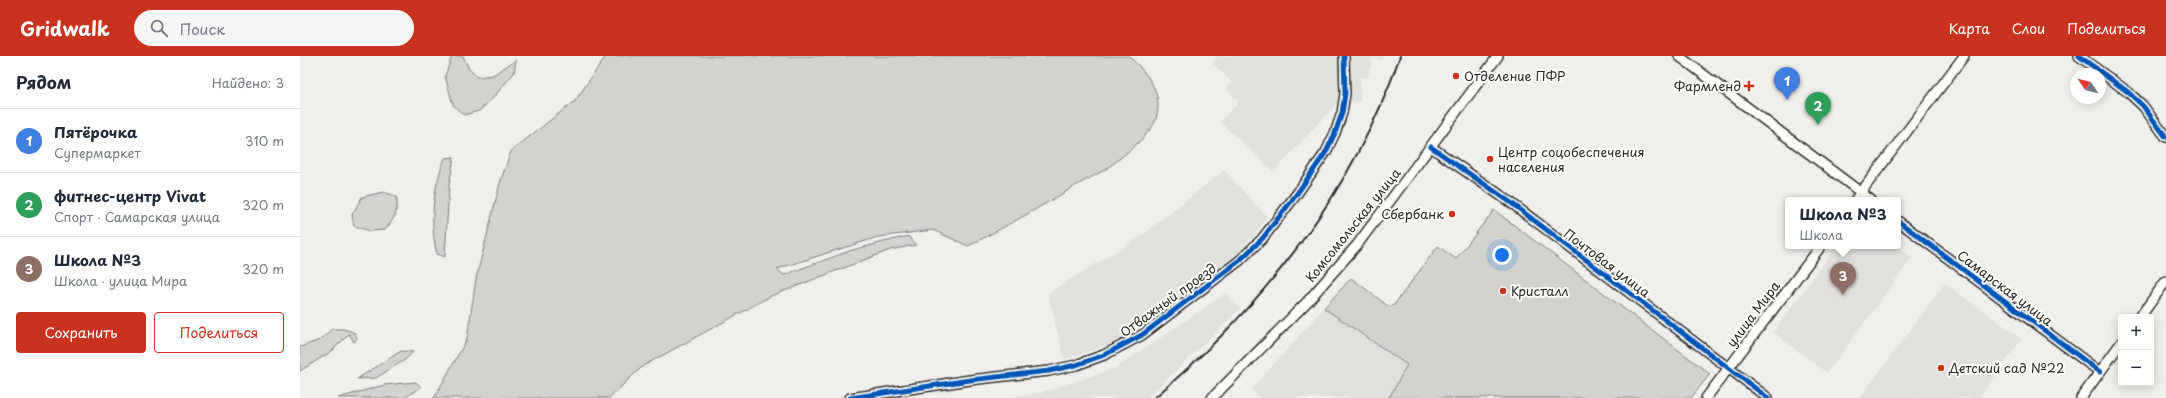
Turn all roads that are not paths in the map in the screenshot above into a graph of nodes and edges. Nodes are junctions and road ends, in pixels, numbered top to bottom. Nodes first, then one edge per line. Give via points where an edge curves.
1 (1344, 56) edge
2 (1498, 56) edge
3 (1680, 56) edge
4 (1964, 56) edge
5 (2079, 56) edge
6 (2166, 137) edge
7 (1431, 147) junction
8 (1858, 196) edge
9 (1901, 223) edge
10 (1819, 249) edge
11 (2166, 281) edge
12 (2142, 314) edge
13 (2118, 347) edge
14 (1729, 367) junction
15 (2100, 372) junction
16 (850, 398) edge
17 (1212, 398) edge
18 (1706, 398) edge
19 (1768, 398) edge
20 (2081, 398) edge

1 - 16 street, Отважный проезд via 1345,94 1342,113 1326,152 1304,183 1262,239 1239,261 1142,335 1104,355 1056,369
2 - 7 street, Комсомольская улица
3 - 8 street
4 - 8 street
5 - 6 street via 2128,92 2143,106
7 - 14 street, Почтовая улица via 1501,195
7 - 17 street, Комсомольская улица via 1329,279
9 - 15 street, Самарская улица
10 - 14 street, улица Мира
11 - 12 street
13 - 15 street
14 - 18 street, улица Мира
14 - 19 street, Почтовая улица
15 - 20 street

